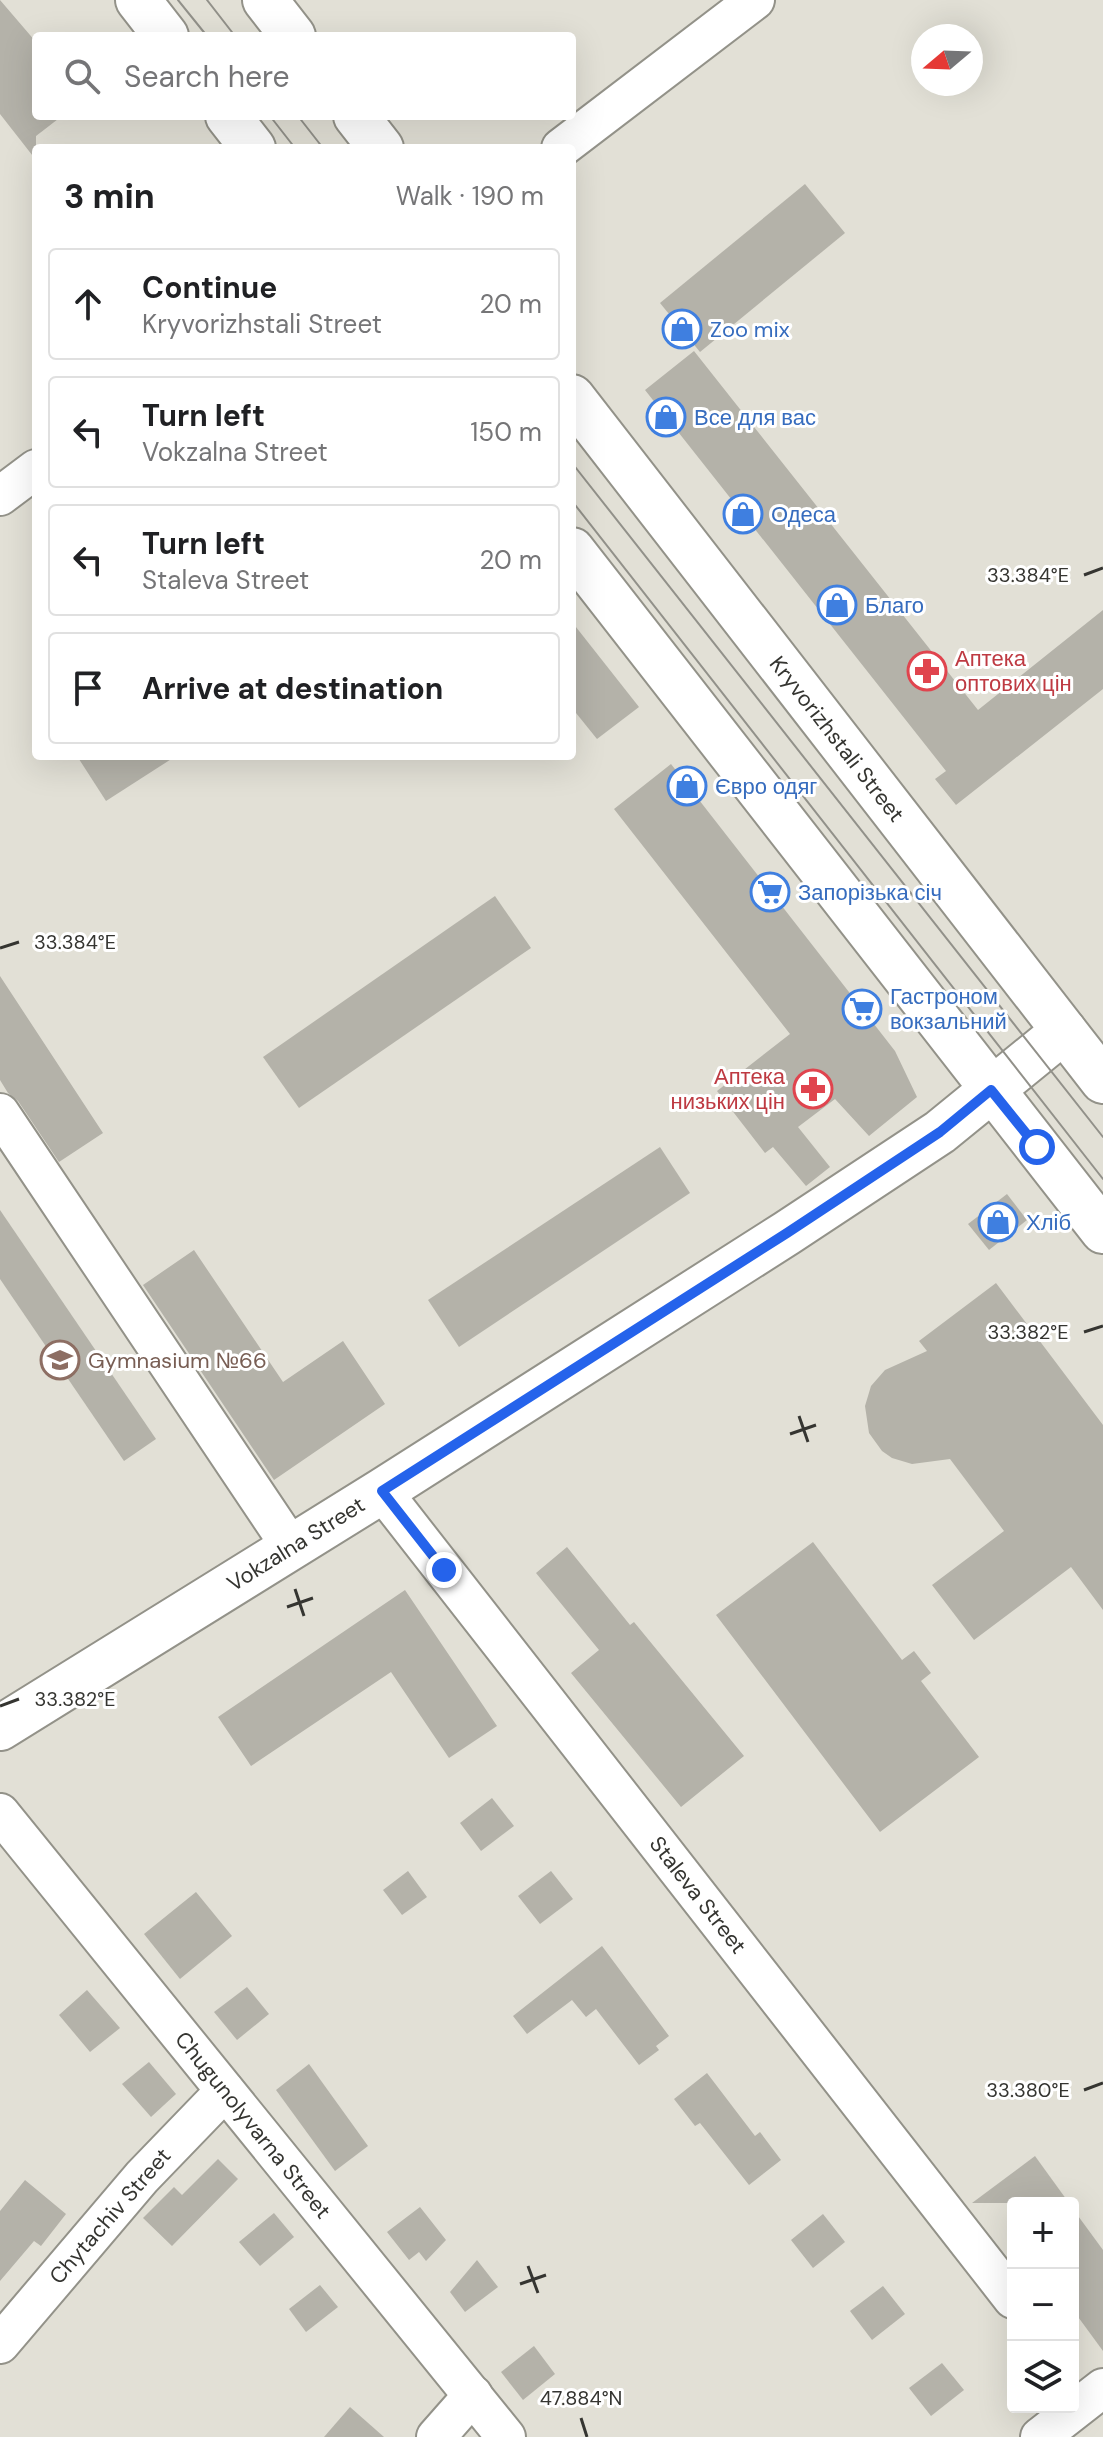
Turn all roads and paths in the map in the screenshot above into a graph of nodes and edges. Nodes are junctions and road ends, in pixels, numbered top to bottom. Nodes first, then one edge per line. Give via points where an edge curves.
1 (138, 0) edge
2 (265, 0) edge
3 (755, 0) edge
4 (163, 32) edge
5 (290, 32) edge
6 (231, 120) edge
7 (359, 120) edge
8 (250, 144) edge
9 (378, 144) edge
10 (566, 144) edge
11 (576, 402) edge
12 (32, 472) edge
13 (0, 496) edge
14 (576, 555) edge
15 (1064, 1031) junction
16 (1103, 1081) edge
17 (991, 1090) junction
18 (0, 1113) edge
19 (1103, 1231) edge
20 (382, 1491) junction
21 (291, 1547) junction
22 (0, 1728) edge
23 (0, 1813) edge
24 (225, 2091) junction
25 (1007, 2291) edge
26 (0, 2344) edge
27 (473, 2395) junction
28 (1092, 2395) edge
29 (436, 2437) edge
30 (506, 2437) edge
31 (1040, 2437) edge

1 - 4 main road
2 - 5 main road
3 - 10 street
6 - 8 main road
7 - 9 main road
11 - 15 main road, Kryvorizhstali Street
12 - 13 street
14 - 17 main road
15 - 16 main road, Kryvorizhstali Street
15 - 17 main road, Vokzalna Street
17 - 19 main road
17 - 20 main road, Vokzalna Street via 940,1132 798,1226
18 - 21 street
20 - 21 main road, Vokzalna Street
20 - 25 street, Staleva Street
21 - 22 main road, Vokzalna Street
23 - 24 street, Chugunolyvarna Street
24 - 26 street, Chytachiv Street via 142,2177
24 - 27 street, Chugunolyvarna Street
27 - 29 street
27 - 30 street, Chugunolyvarna Street
28 - 31 street

